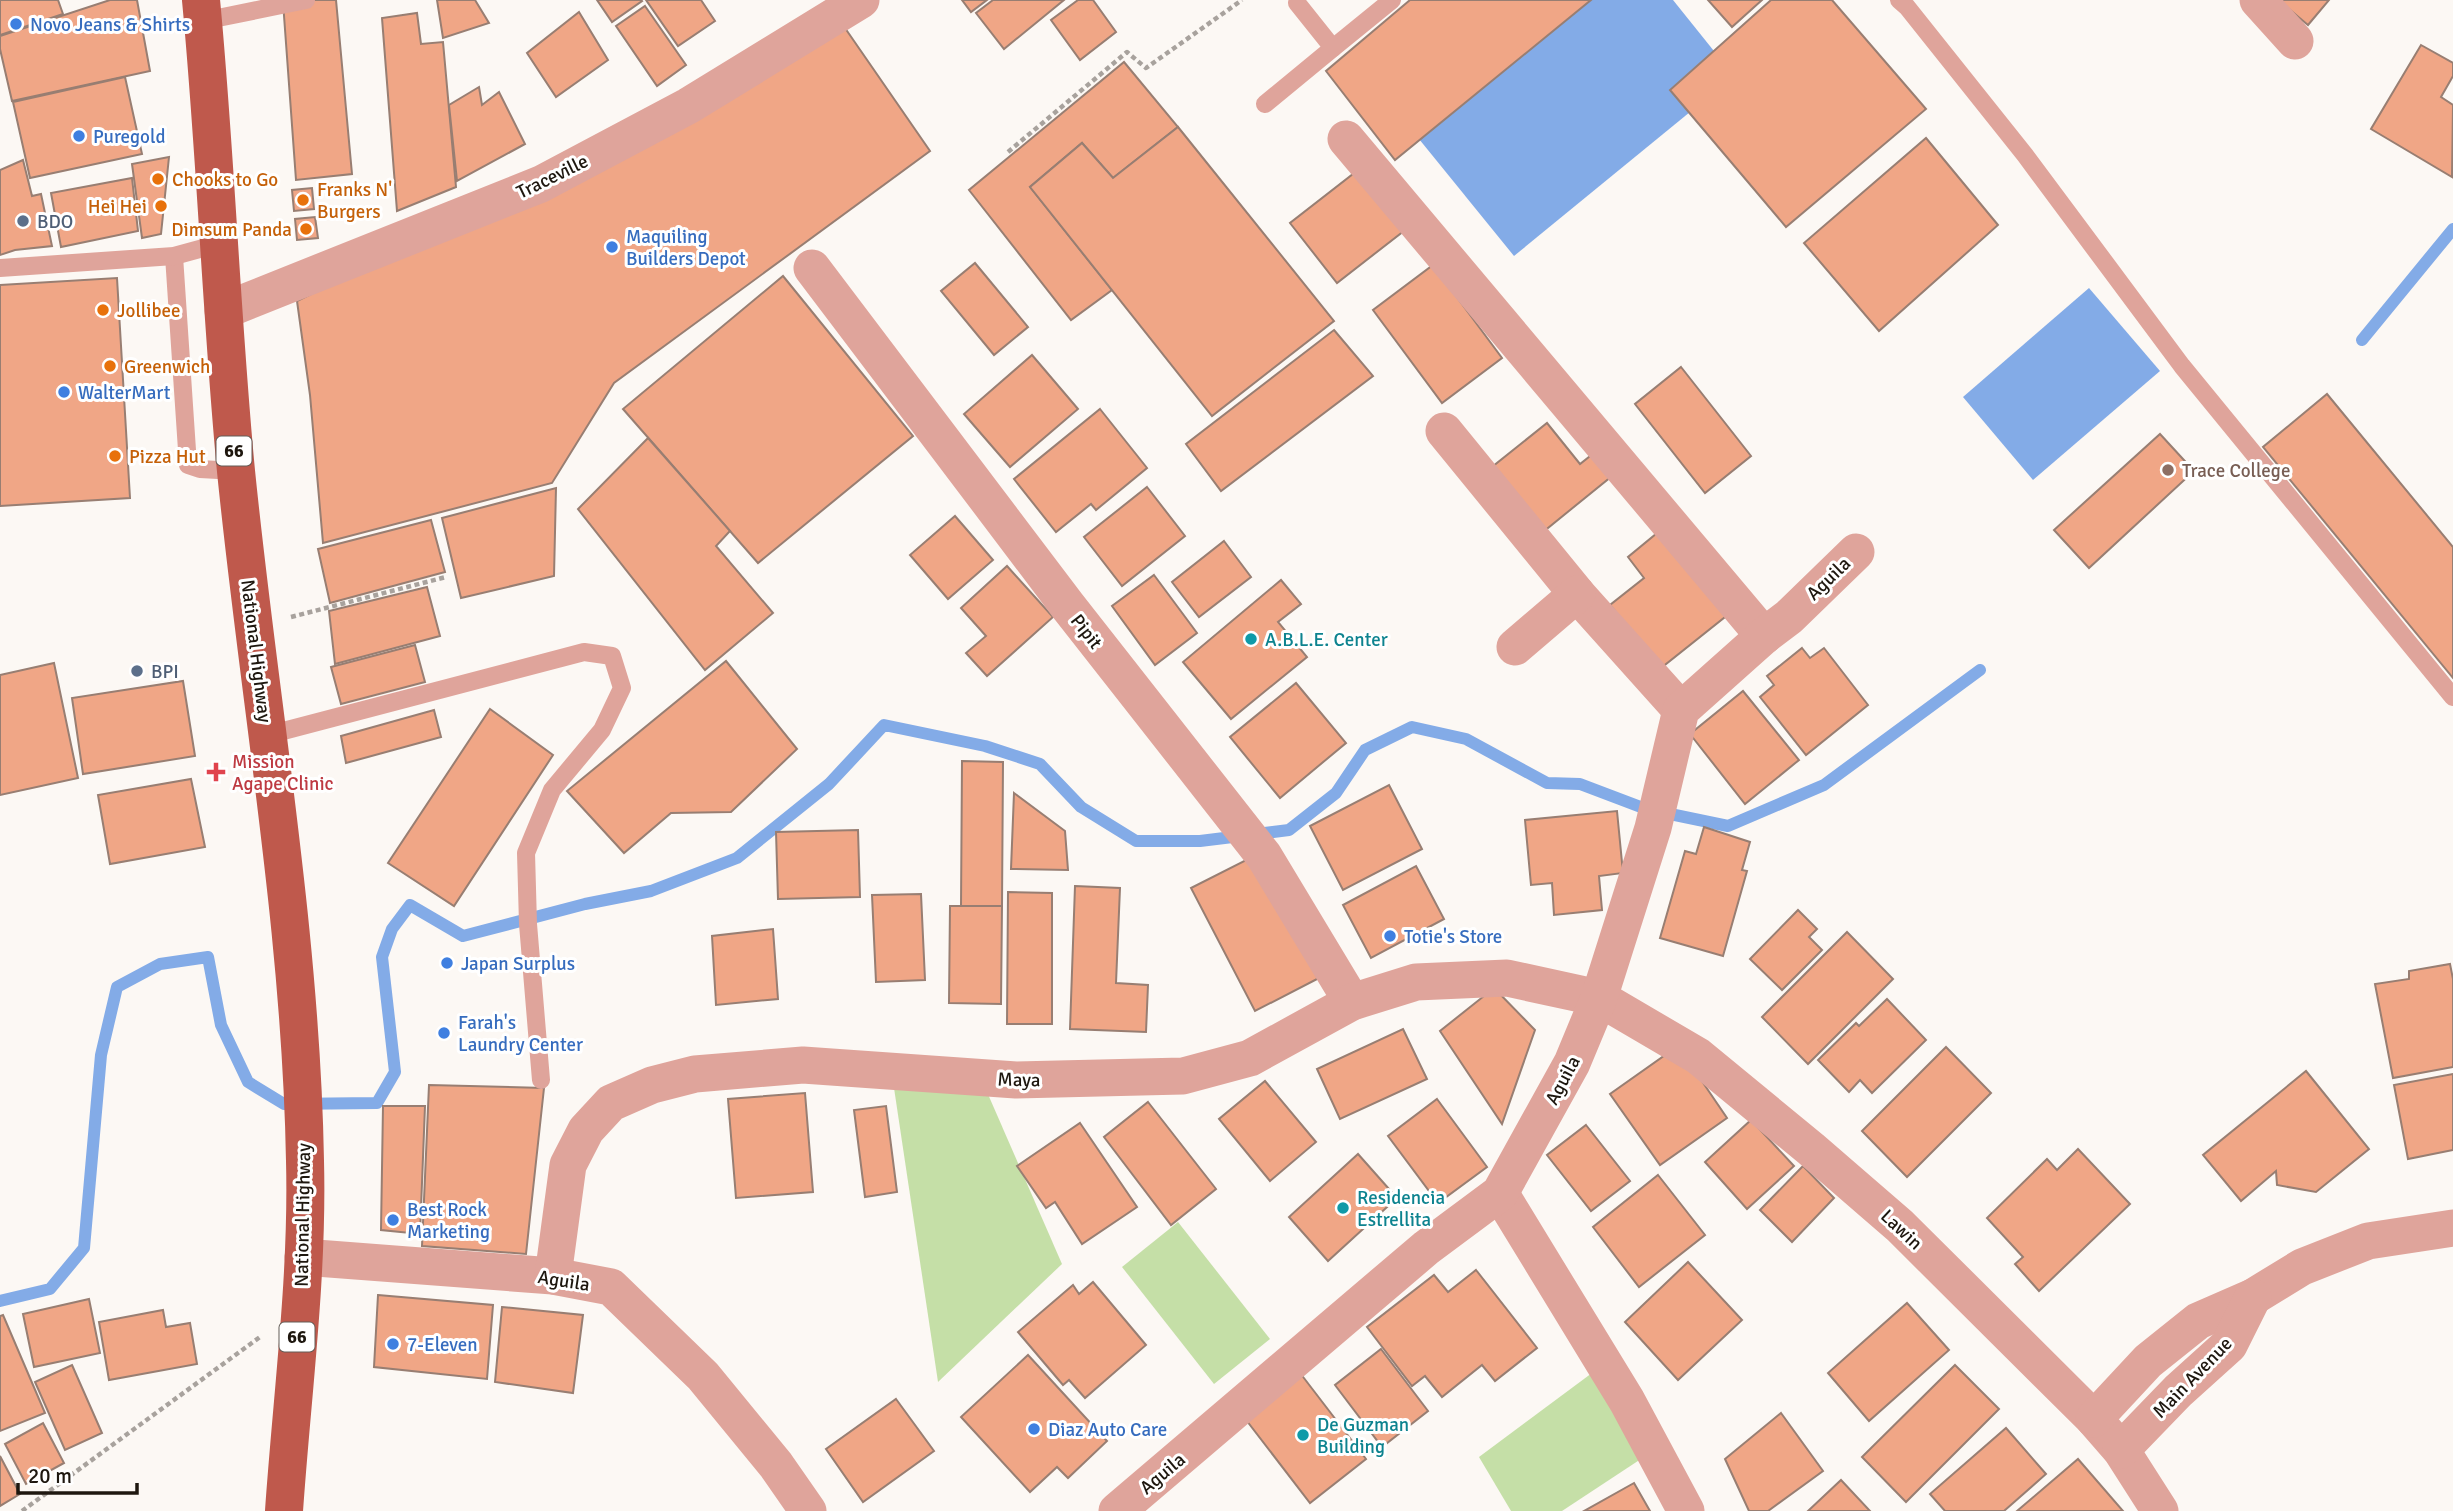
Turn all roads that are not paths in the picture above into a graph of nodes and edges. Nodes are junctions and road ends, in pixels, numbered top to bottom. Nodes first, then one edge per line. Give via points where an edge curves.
1 (306, 0) edge
2 (861, 0) edge
3 (1392, 0) edge
4 (1899, 0) edge
5 (2258, 0) edge
6 (1297, 1) edge
7 (202, 11) edge
8 (2295, 41) dead end
9 (1333, 48) junction
10 (1265, 104) dead end
11 (1346, 139) dead end
12 (218, 244) junction
13 (173, 256) junction
14 (0, 268) edge
15 (812, 268) dead end
16 (223, 311) junction
17 (1444, 431) dead end
18 (236, 471) junction
19 (1856, 552) dead end
20 (1577, 594) junction
21 (1763, 636) junction
22 (1515, 647) dead end
23 (2453, 697) edge
24 (1681, 710) junction
25 (268, 735) junction
26 (1599, 998) junction
27 (1352, 1002) junction
28 (541, 1080) dead end
29 (1500, 1193) junction
30 (2453, 1228) edge
31 (303, 1257) junction
32 (553, 1276) junction
33 (2253, 1297) junction
34 (2094, 1419) junction
35 (2121, 1450) junction
36 (286, 1511) edge
37 (808, 1511) edge
38 (1117, 1511) edge
39 (1686, 1511) edge
40 (2160, 1511) edge

1 - 7 lane
2 - 16 street, Traceville via 688,106 541,184
3 - 9 lane
4 - 23 lane via 2025,155 2182,366
5 - 8 street
6 - 9 lane
7 - 12 main road, National Highway / 66
9 - 10 lane
11 - 21 street
12 - 13 lane
12 - 16 main road, National Highway / 66
13 - 14 lane
13 - 18 lane via 188,465
15 - 27 street, Pipit via 1264,856
16 - 18 main road, National Highway / 66
17 - 20 street
18 - 25 main road, National Highway / 66
19 - 21 street, Aguila
20 - 22 street
20 - 24 street
21 - 24 street, Aguila
24 - 26 street, Aguila via 1656,813
25 - 28 lane via 584,652 612,656 622,688 602,730 552,790 526,853
25 - 31 main road, National Highway / 66 via 288,900 300,1058
26 - 27 street, Maya via 1507,978 1416,982
26 - 29 street, Aguila via 1572,1063
26 - 34 street, Lawin via 1698,1056 1811,1149 1900,1226
27 - 32 street, Maya via 1251,1058 1183,1076 1016,1080 803,1065 695,1074 652,1085 611,1103 586,1130 568,1165
29 - 38 street, Aguila via 1426,1248
29 - 39 street via 1627,1401
30 - 33 street, Main Avenue via 2368,1241 2302,1267
31 - 32 street, Aguila
31 - 36 main road, National Highway / 66
32 - 37 street, Aguila via 611,1287 703,1376
33 - 34 street, Main Avenue via 2198,1321 2148,1361
33 - 35 street, Main Avenue via 2229,1345
34 - 35 street, Lawin
35 - 40 street, Lawin

